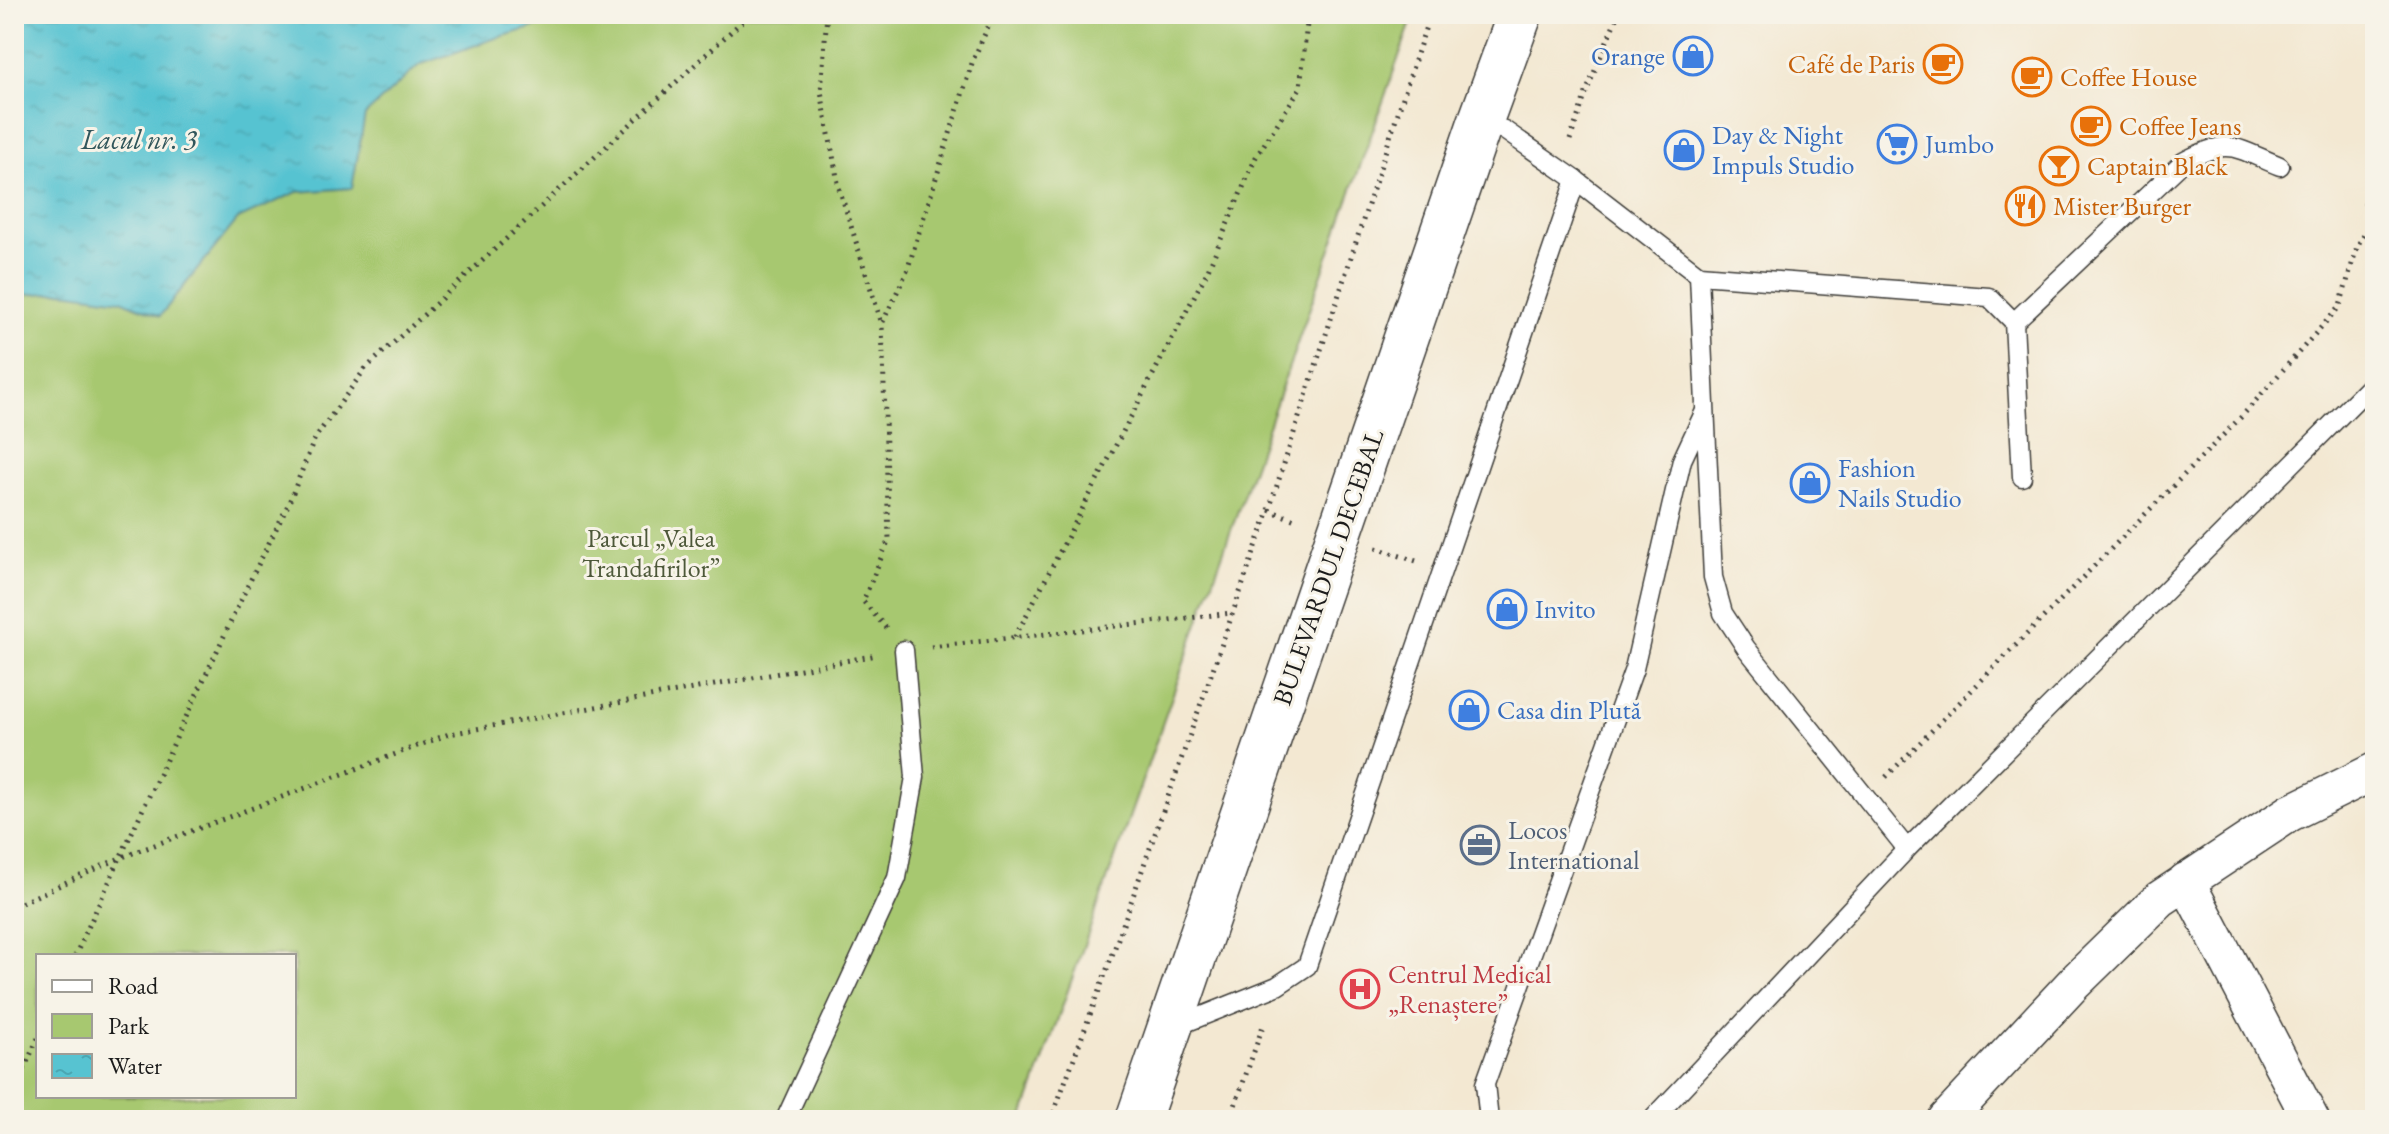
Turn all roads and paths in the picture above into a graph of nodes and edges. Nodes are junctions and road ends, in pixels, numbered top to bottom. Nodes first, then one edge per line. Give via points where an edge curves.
1 (750, 14) edge
2 (827, 14) edge
3 (994, 14) edge
4 (1430, 14) edge
5 (1520, 14) edge
6 (1305, 15) edge
7 (1480, 123) junction
8 (2375, 165) edge
9 (2280, 166) dead end
10 (1576, 180) junction
11 (2374, 217) edge
12 (1699, 275) junction
13 (2014, 322) junction
14 (882, 324) junction
15 (2375, 381) edge
16 (1705, 410) junction
17 (2022, 477) dead end
18 (1232, 613) junction
19 (1014, 638) junction
20 (904, 650) junction
21 (2375, 771) edge
22 (1866, 798) junction
23 (1907, 849) junction
24 (120, 858) junction
25 (2186, 881) junction
26 (14, 906) edge
27 (76, 954) edge
28 (1169, 1030) junction
29 (36, 1042) edge
30 (14, 1091) edge
31 (785, 1120) edge
32 (1051, 1120) edge
33 (1138, 1120) edge
34 (1489, 1120) edge
35 (1652, 1120) edge
36 (1946, 1120) edge
37 (2311, 1120) edge

1 - 24 path via 365,369 315,438
2 - 14 path via 821,91 839,188
3 - 14 path via 973,60 907,271
4 - 18 path
5 - 7 main road, BULEVARDUL DECEBAL
6 - 19 path via 1300,88 1256,157 1207,272
7 - 10 lane via 1504,130
7 - 28 main road, BULEVARDUL DECEBAL
8 - 11 path via 2368,174 2365,205
9 - 13 lane via 2229,145 2183,162
10 - 12 lane
10 - 28 lane via 1307,966 1277,986
11 - 22 path via 2357,247 2340,306 2242,416
12 - 13 lane via 1989,297
12 - 16 lane
13 - 17 lane
14 - 20 path via 889,539 863,601
15 - 23 lane
16 - 22 lane via 1713,577 1723,613
16 - 34 lane via 1682,460 1634,669 1485,1084
18 - 19 path
18 - 32 path
19 - 20 path
20 - 24 path via 449,734
20 - 31 lane via 915,777 897,878
21 - 25 street via 2290,813
22 - 23 lane
23 - 35 lane
24 - 26 path
24 - 27 path
25 - 36 street via 2127,929
25 - 37 street
28 - 33 main road, BULEVARDUL DECEBAL
29 - 30 path

